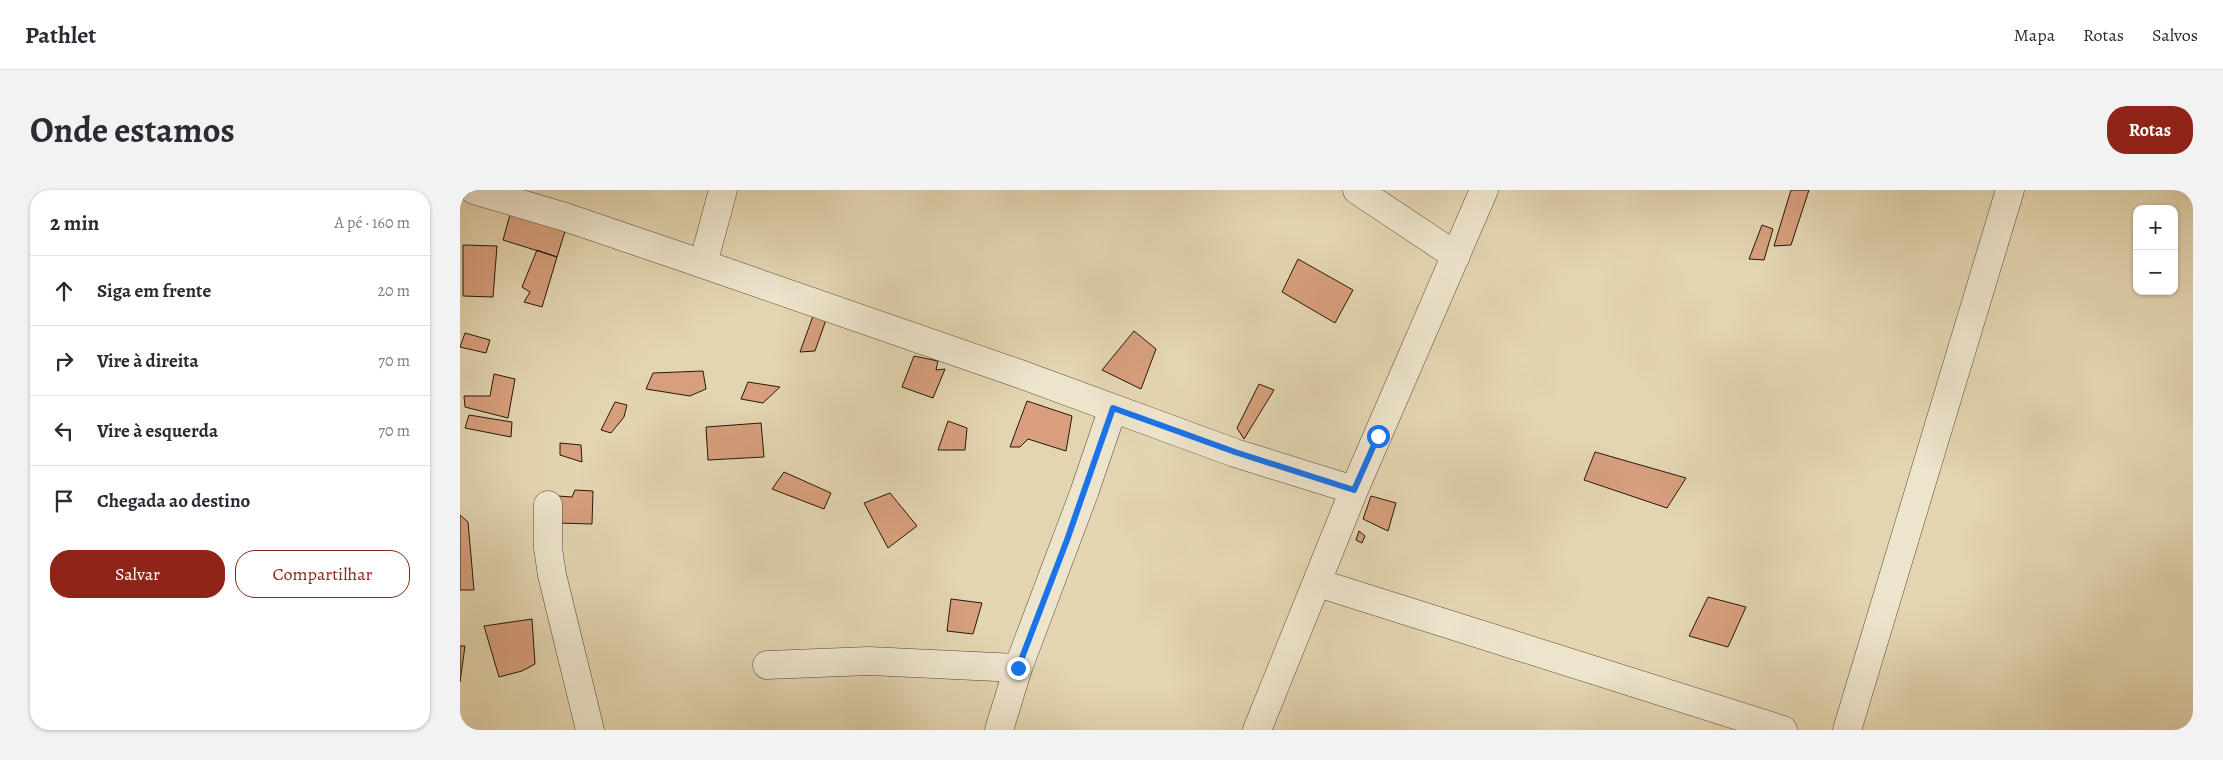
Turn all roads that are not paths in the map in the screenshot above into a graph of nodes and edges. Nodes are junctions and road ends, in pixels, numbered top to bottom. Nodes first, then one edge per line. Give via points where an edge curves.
1 (474, 190) edge
2 (724, 190) edge
3 (1357, 190) edge
4 (1484, 190) edge
5 (2010, 190) edge
6 (1456, 256) junction
7 (703, 264) junction
8 (1113, 408) junction
9 (1354, 490) junction
10 (548, 505) dead end
11 (1318, 583) junction
12 (767, 666) dead end
13 (1018, 668) junction
14 (590, 730) edge
15 (999, 730) edge
16 (1257, 730) edge
17 (1784, 730) edge
18 (1847, 730) edge

1 - 7 street
2 - 7 street
3 - 6 street
4 - 6 street
5 - 18 street
6 - 9 street
7 - 8 street
8 - 9 street
8 - 13 street
9 - 11 street
10 - 14 street via 552,574
11 - 16 street
11 - 17 street
12 - 13 street via 869,661
13 - 15 street

